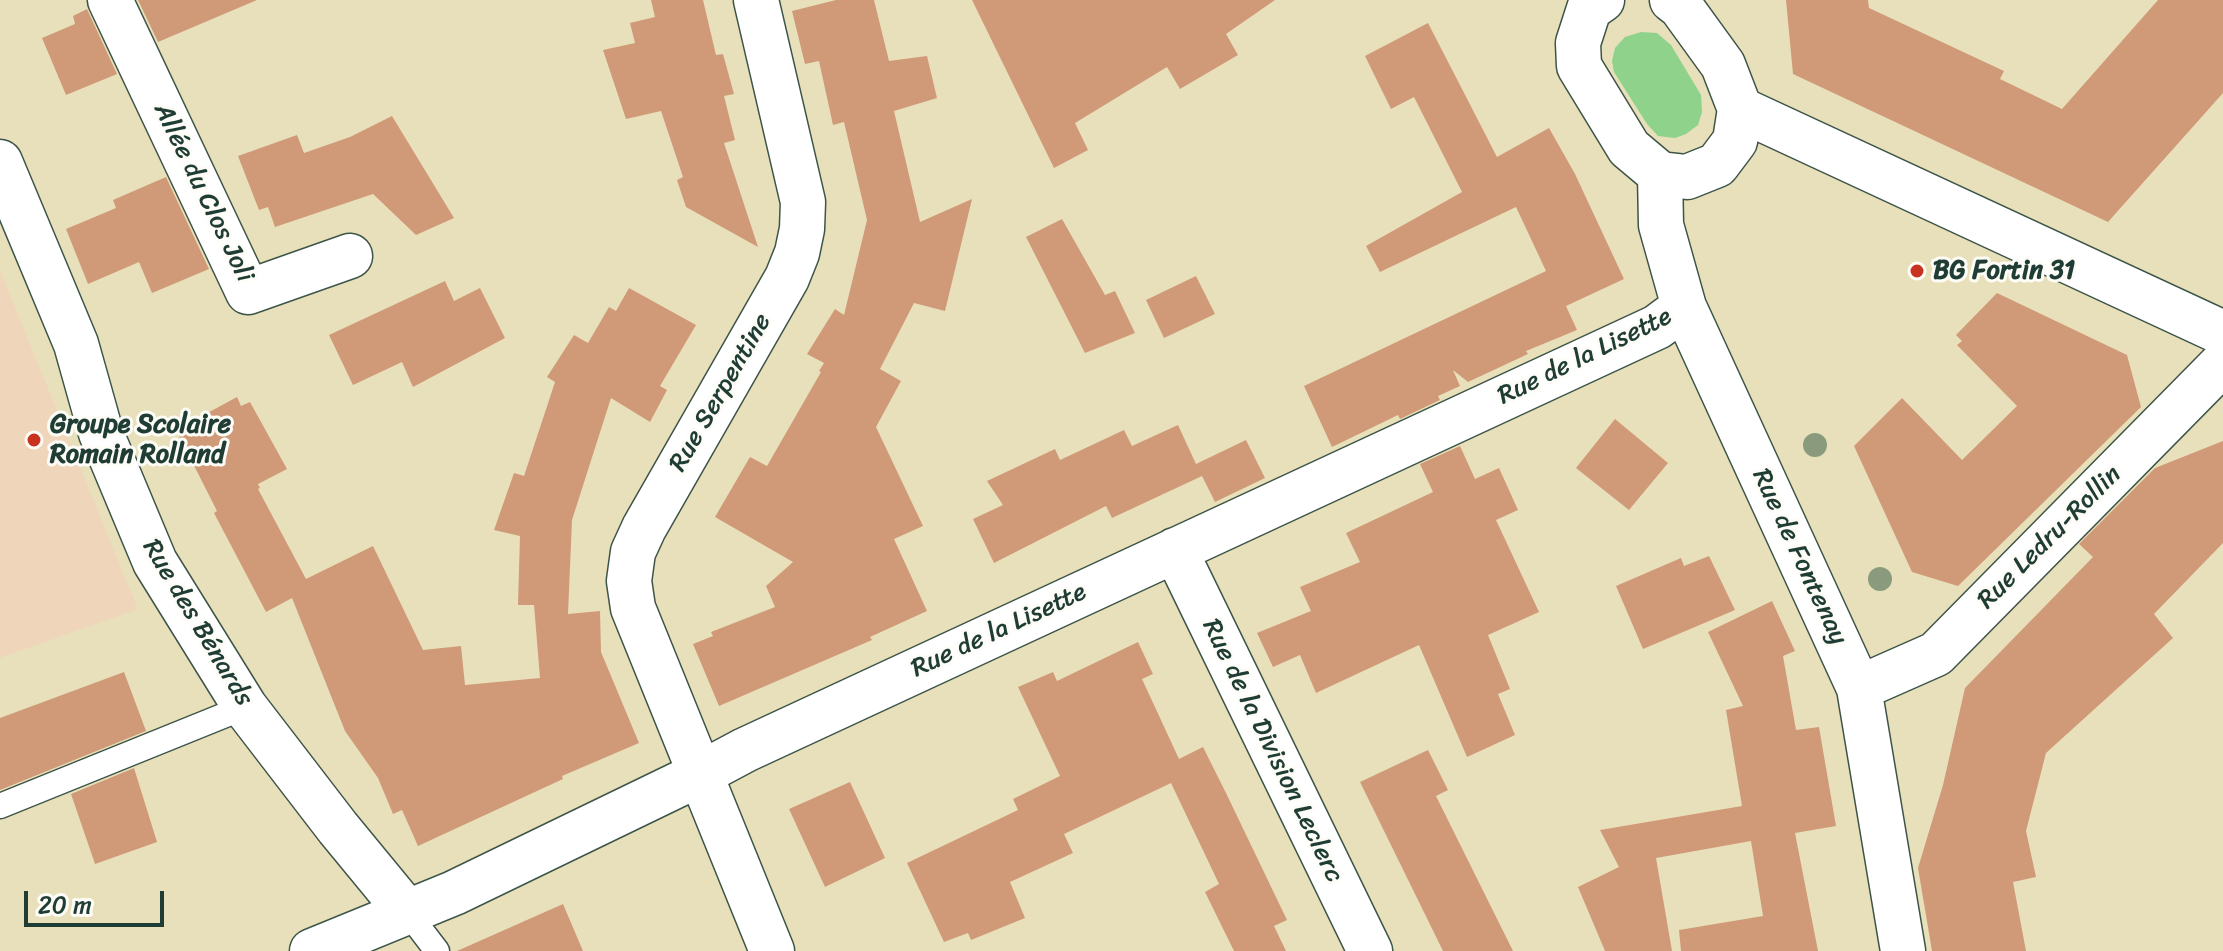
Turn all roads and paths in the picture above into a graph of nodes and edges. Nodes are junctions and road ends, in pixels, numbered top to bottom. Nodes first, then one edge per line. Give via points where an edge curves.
1 (110, 0) edge
2 (756, 0) edge
3 (1672, 0) edge
4 (1589, 3) edge
5 (1750, 114) junction
6 (0, 162) edge
7 (1660, 174) junction
8 (350, 256) dead end
9 (1684, 307) junction
10 (2223, 333) edge
11 (2223, 363) edge
12 (1175, 550) junction
13 (1859, 688) junction
14 (245, 707) junction
15 (700, 774) junction
16 (0, 806) edge
17 (408, 913) junction
18 (312, 951) edge
19 (437, 951) edge
20 (772, 951) edge
21 (1370, 951) edge
22 (1903, 951) edge

1 - 8 street, Allée du Clos Joli via 248,292
2 - 15 street, Rue Serpentine via 803,202 797,253 644,528 633,552 629,581 633,608
3 - 5 street via 1723,65
4 - 7 street via 1578,43 1579,66 1629,148
5 - 7 street via 1717,165 1687,177
5 - 10 street
6 - 14 street, Rue des Bénards via 76,344 101,433 155,562
7 - 9 street, Rue de Fontenay via 1661,225
9 - 12 street, Rue de la Lisette via 1657,327
9 - 13 street, Rue de Fontenay
11 - 13 street, Rue Ledru-Rollin via 1936,654
12 - 15 street, Rue de la Lisette
12 - 21 street, Rue de la Division Leclerc
13 - 22 street, Rue de Fontenay
14 - 16 lane
14 - 17 street, Rue des Bénards
15 - 17 street, Rue de la Lisette
15 - 20 street, Rue Serpentine
17 - 18 street, Rue de la Lisette
17 - 19 lane

